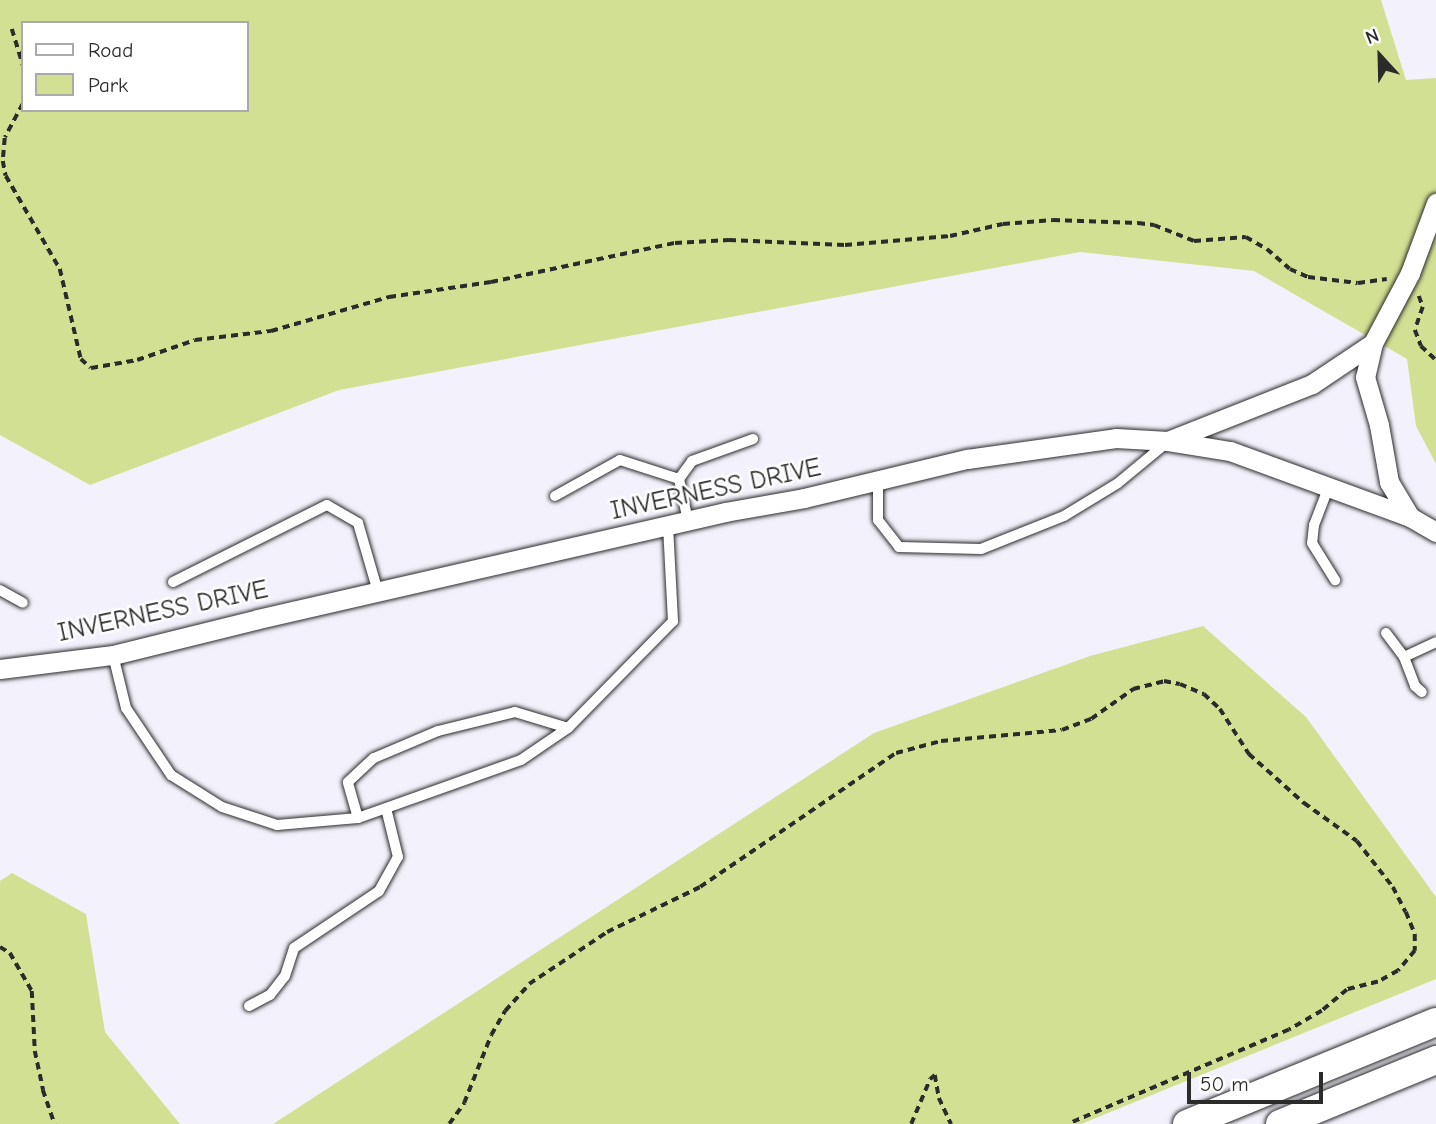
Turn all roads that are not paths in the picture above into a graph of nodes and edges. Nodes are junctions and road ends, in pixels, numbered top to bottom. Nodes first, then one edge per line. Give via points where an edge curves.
1 (1436, 202) edge
2 (1373, 343) junction
3 (753, 439) dead end
4 (1168, 441) junction
5 (679, 479) junction
6 (878, 480) junction
7 (1329, 486) junction
8 (555, 496) dead end
9 (1410, 517) junction
10 (688, 521) junction
11 (668, 526) junction
12 (1436, 532) edge
13 (1335, 580) dead end
14 (173, 582) dead end
15 (0, 590) edge
16 (378, 592) junction
17 (23, 603) dead end
18 (1386, 633) dead end
19 (1436, 642) edge
20 (113, 654) junction
21 (1405, 657) junction
22 (0, 669) edge
23 (1422, 692) dead end
24 (568, 728) junction
25 (386, 808) junction
26 (358, 818) junction
27 (249, 1006) dead end
28 (1436, 1022) edge
29 (1436, 1060) edge
30 (1187, 1124) edge
31 (1280, 1124) edge

1 - 2 street via 1402,287
2 - 4 street via 1312,384
2 - 9 street via 1365,377 1389,482
3 - 5 lane via 692,461
4 - 6 street, INVERNESS DRIVE via 1102,440 967,459
4 - 6 lane via 1118,483 1064,516 981,549 899,547 878,520
4 - 7 street, INVERNESS DRIVE via 1230,452
5 - 8 lane via 620,460
5 - 10 lane
6 - 10 street, INVERNESS DRIVE
7 - 9 street, INVERNESS DRIVE
7 - 13 lane via 1312,543
9 - 12 street, INVERNESS DRIVE
10 - 11 street, INVERNESS DRIVE
11 - 16 street, INVERNESS DRIVE
11 - 24 lane via 673,621
14 - 16 lane via 327,505 358,523
15 - 17 lane
16 - 20 street, INVERNESS DRIVE
18 - 21 lane
19 - 21 lane
20 - 22 street, INVERNESS DRIVE
20 - 26 lane via 126,708 171,775 222,807 277,824
21 - 23 lane via 1415,686
24 - 25 lane via 521,760
24 - 26 lane via 515,712 438,731 374,758 348,782
25 - 26 lane
25 - 27 lane via 398,857 379,891 294,948 285,976 270,995
28 - 30 main road
29 - 31 main road

